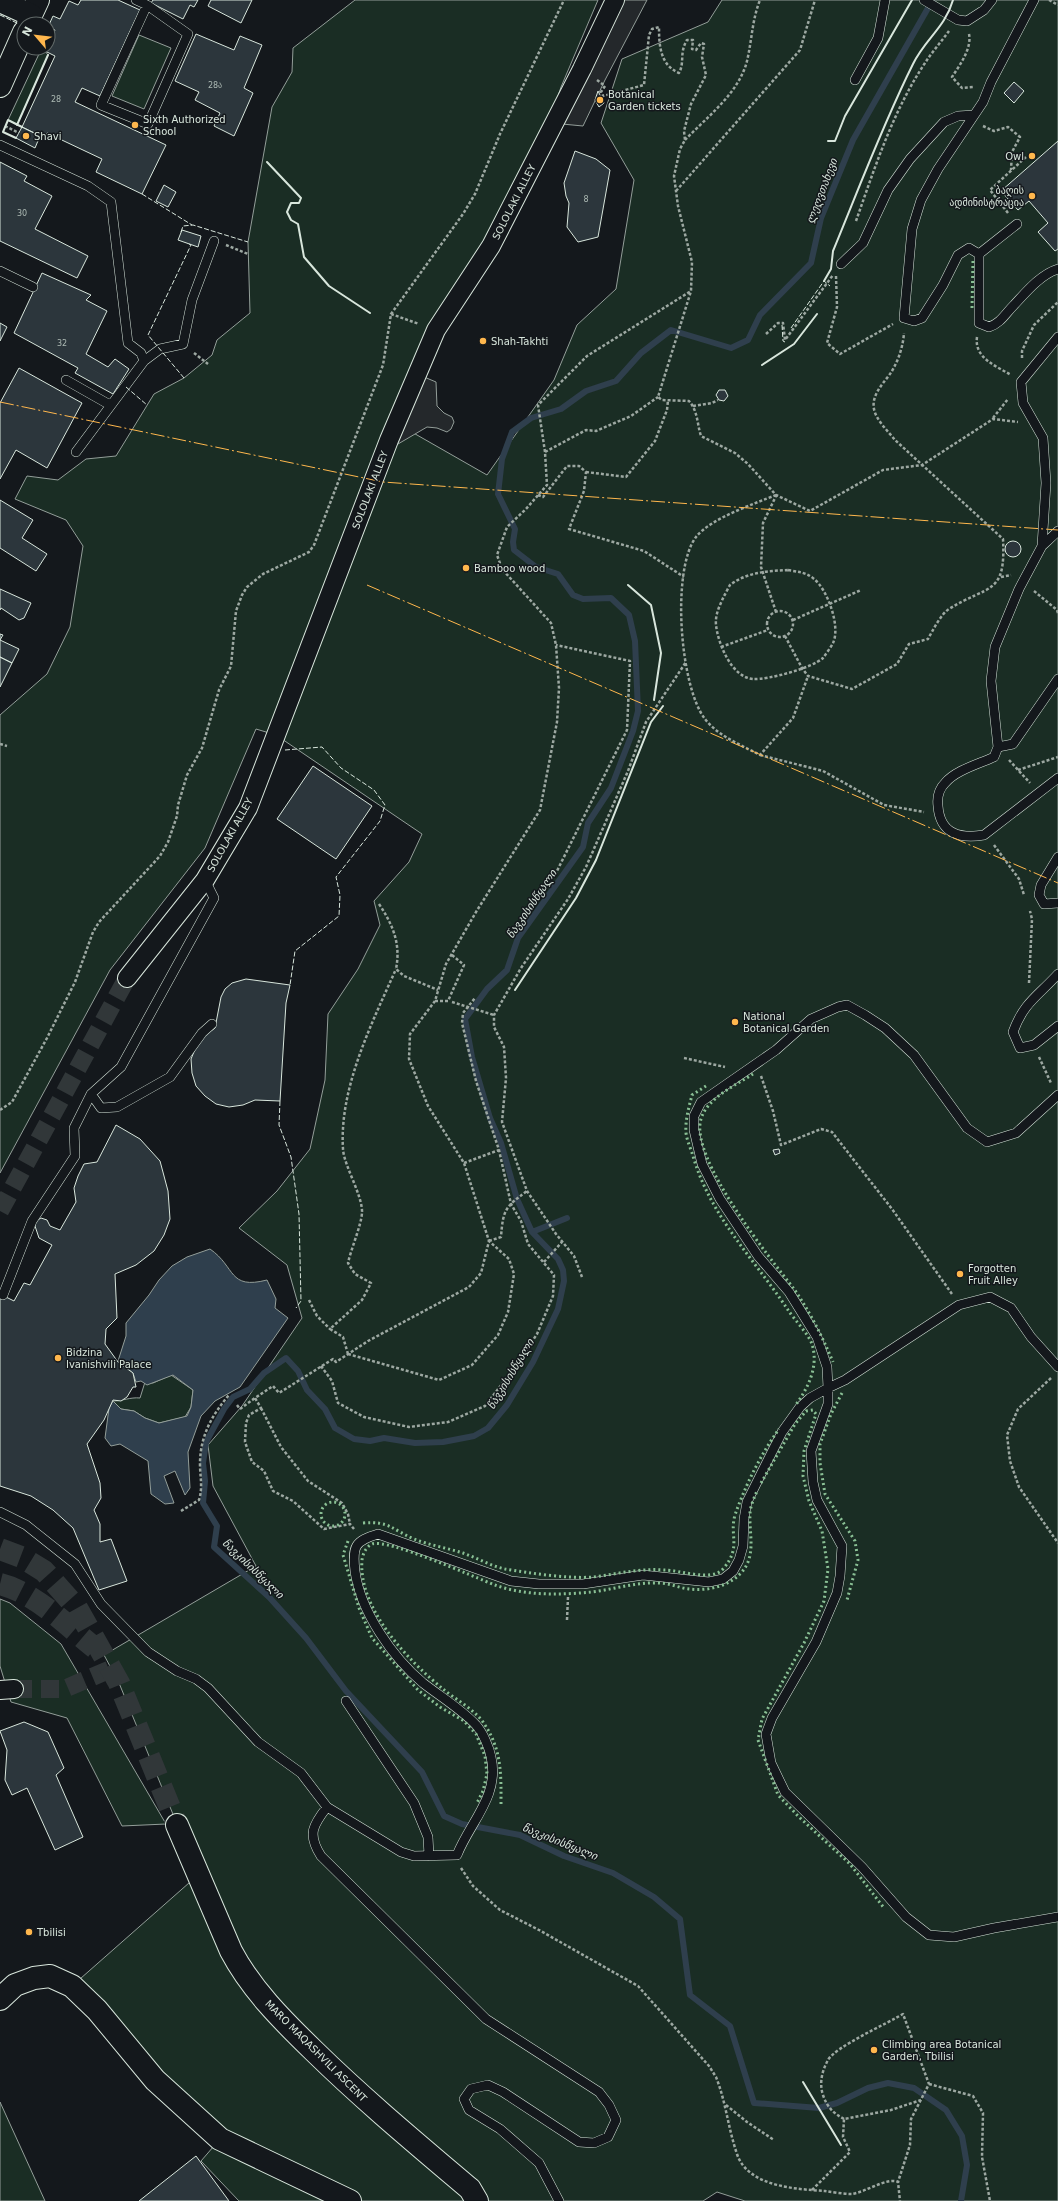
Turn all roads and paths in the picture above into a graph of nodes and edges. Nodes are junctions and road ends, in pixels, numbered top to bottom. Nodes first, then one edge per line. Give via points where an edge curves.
1 (136, 0) edge
2 (564, 0) edge
3 (615, 0) edge
4 (760, 0) edge
5 (815, 0) edge
6 (885, 0) edge
7 (924, 0) edge
8 (992, 0) edge
9 (1034, 0) edge
10 (1048, 0) edge
11 (0, 1) edge
12 (147, 5) junction
13 (1058, 6) edge
14 (26, 16) edge
15 (962, 20) junction
16 (16, 50) edge
17 (856, 80) dead end
18 (0, 86) edge
19 (982, 86) dead end
20 (601, 92) dead end
21 (974, 115) junction
22 (980, 124) dead end
23 (5, 126) dead end
24 (19, 133) dead end
25 (685, 140) junction
26 (0, 145) edge
27 (1027, 156) dead end
28 (1011, 170) junction
29 (675, 192) junction
30 (1017, 224) joint
31 (853, 228) dead end
32 (214, 241) joint
33 (248, 254) dead end
34 (979, 254) junction
35 (840, 264) dead end
36 (1058, 269) edge
37 (0, 271) edge
38 (32, 287) dead end
39 (691, 291) junction
40 (1058, 302) edge
41 (391, 314) junction
42 (904, 318) junction
43 (436, 330) junction
44 (766, 334) dead end
45 (1058, 337) edge
46 (183, 344) junction
47 (976, 344) dead end
48 (144, 361) junction
49 (208, 364) dead end
50 (66, 380) dead end
51 (1021, 382) junction
52 (658, 397) junction
53 (668, 400) junction
54 (718, 400) dead end
55 (110, 405) junction
56 (693, 406) junction
57 (1034, 423) junction
58 (76, 452) dead end
59 (545, 452) junction
60 (922, 465) junction
61 (586, 472) junction
62 (538, 495) junction
63 (776, 495) junction
64 (1058, 531) edge
65 (1042, 546) junction
66 (762, 571) junction
67 (684, 577) junction
68 (1019, 589) junction
69 (861, 590) dead end
70 (830, 605) junction
71 (776, 612) junction
72 (1058, 613) edge
73 (793, 620) junction
74 (768, 630) junction
75 (785, 636) junction
76 (556, 645) junction
77 (721, 647) junction
78 (686, 662) junction
79 (802, 668) junction
80 (808, 676) junction
81 (1058, 679) edge
82 (0, 744) edge
83 (7, 746) dead end
84 (998, 747) junction
85 (760, 755) junction
86 (1058, 757) edge
87 (1018, 770) dead end
88 (1058, 778) edge
89 (938, 814) junction
90 (984, 835) junction
91 (1058, 857) edge
92 (556, 874) dead end
93 (205, 880) junction
94 (1026, 899) dead end
95 (1058, 903) edge
96 (379, 904) dead end
97 (1028, 906) dead end
98 (452, 955) junction
99 (396, 969) junction
100 (1058, 974) edge
101 (126, 978) tunnel mouth
102 (438, 990) junction
103 (474, 998) dead end
104 (434, 1001) junction
105 (450, 1001) junction
106 (1028, 1003) junction
107 (494, 1015) junction
108 (212, 1024) dead end
109 (1058, 1026) edge
110 (1034, 1045) junction
111 (684, 1058) dead end
112 (745, 1072) junction
113 (764, 1080) dead end
114 (91, 1094) junction
115 (1058, 1095) edge
116 (0, 1110) edge
117 (499, 1150) junction
118 (464, 1163) junction
119 (527, 1191) junction
120 (511, 1204) junction
121 (489, 1241) junction
122 (562, 1242) junction
123 (544, 1262) junction
124 (582, 1277) dead end
125 (3, 1295) dead end
126 (309, 1300) dead end
127 (959, 1305) junction
128 (330, 1329) junction
129 (348, 1354) junction
130 (321, 1366) junction
131 (1058, 1367) edge
132 (1052, 1377) dead end
133 (828, 1388) junction
134 (229, 1394) dead end
135 (255, 1398) junction
136 (237, 1405) dead end
137 (261, 1408) junction
138 (181, 1511) dead end
139 (0, 1512) edge
140 (350, 1524) junction
141 (362, 1539) junction
142 (1058, 1543) edge
143 (569, 1584) junction
144 (567, 1620) dead end
145 (346, 1701) dead end
146 (327, 1807) junction
147 (176, 1825) tunnel mouth
148 (457, 1855) junction
149 (429, 1856) junction
150 (1058, 1917) edge
151 (0, 1999) edge
152 (928, 2086) junction
153 (921, 2099) junction
154 (725, 2105) junction
155 (844, 2119) junction
156 (774, 2140) dead end
157 (898, 2182) junction
158 (812, 2190) junction
159 (350, 2201) edge
160 (477, 2201) edge
161 (559, 2201) edge
162 (900, 2201) edge
163 (990, 2201) edge

1 - 12 lane
2 - 41 path via 500,134 475,194
3 - 43 street, SOLOLAKI ALLEY via 582,70 491,246
4 - 25 path via 755,13 747,61 738,84
5 - 29 path via 800,50
6 - 17 lane via 878,38
7 - 15 lane
8 - 15 lane via 984,10
9 - 21 lane
10 - 13 path
11 - 14 main road
12 - 12 lane via 188,34 148,124 101,104
15 - 19 path via 970,40 952,77 962,88
15 - 31 path via 924,63 895,118
16 - 18 main road
20 - 25 path via 603,96 644,85 649,35 652,29 659,27 660,53 679,73 682,68 682,48 687,40 692,40 692,49 696,50 700,43 704,44 702,57 706,75 691,104 684,131
21 - 35 lane via 958,116 944,122 910,159 888,190 863,243
21 - 42 lane via 921,200 912,229
22 - 28 path via 994,131 1008,128 1020,137 1012,152
23 - 24 path
25 - 29 path via 674,170
26 - 48 lane via 88,186 111,202 128,343 141,353
27 - 28 path
28 - 30 path via 990,190
29 - 39 path via 692,262
30 - 34 lane
32 - 33 path
32 - 46 lane via 192,300
34 - 36 lane via 979,324 988,328 998,324 1013,305 1049,272
34 - 42 lane via 968,248 958,255 944,285 922,318 914,321
37 - 38 lane
39 - 52 path
39 - 59 path via 587,356 538,405
40 - 51 path via 1034,325 1028,335 1022,351
41 - 43 path
41 - 116 path via 383,365 370,402 351,442 314,545 309,552 263,574 247,587 238,603 231,666 219,690 202,748 187,775 177,816 164,850 99,922 75,982 47,1038 12,1102
42 - 44 path via 840,354 827,343 837,307 835,273 785,340 783,323
42 - 60 path via 903,345 893,369 875,396 874,410 891,435
43 - 93 street, SOLOLAKI ALLEY via 389,440 248,808
45 - 51 lane
46 - 48 lane via 160,349
46 - 49 path
47 - 51 path via 980,356
48 - 55 lane
50 - 55 lane
51 - 57 lane via 1023,404
52 - 53 path
52 - 59 path via 630,416 596,431 586,430
53 - 56 path via 689,401
53 - 61 path via 667,410 655,441 626,477
54 - 56 path
55 - 58 lane
56 - 63 path via 701,436 735,453
57 - 60 path via 992,419
57 - 65 lane via 1044,438 1046,483
59 - 62 path via 547,485
60 - 63 path via 883,470 810,511
60 - 80 path via 1003,539 1004,559 1001,577 987,591 948,610 928,639 909,644 897,664 852,689
61 - 62 path via 579,466 567,466 543,497
61 - 67 path via 584,491 568,529 644,551
62 - 76 path via 507,527 497,556 502,569 551,623
63 - 66 path via 763,522
63 - 67 path via 723,517 696,537 688,555
64 - 65 lane
65 - 68 lane
66 - 70 path via 803,572 814,579
66 - 71 path
66 - 77 path via 730,586 718,609 716,624
67 - 78 path via 681,591 683,649
68 - 72 path via 1035,591
68 - 84 lane via 995,647 991,681
69 - 70 path
70 - 73 path
70 - 79 path via 835,620 834,641 822,658
71 - 73 path via 783,611
71 - 74 path via 767,622
73 - 75 path via 790,632
74 - 75 path via 778,637
74 - 77 path
75 - 79 path
76 - 92 path via 630,661 628,730
76 - 98 path via 559,688 557,722 540,810
77 - 79 path via 735,668 752,679
78 - 85 path via 697,708 705,720 727,738
78 - 107 path via 646,722 628,771 586,867
79 - 80 path
80 - 85 path via 793,718
81 - 84 lane via 1013,744
82 - 83 path
84 - 89 lane via 994,757 966,769 944,783 937,798
85 - 89 path via 823,771 884,805
86 - 87 path
88 - 90 lane
89 - 90 lane via 943,826 960,835 970,838
90 - 94 path via 1019,879
91 - 95 lane via 1041,885 1039,895 1044,904
93 - 101 street, SOLOLAKI ALLEY
93 - 114 lane via 214,898 121,1067
96 - 99 path via 396,934
97 - 106 path via 1032,919
98 - 102 path via 446,964
98 - 105 path via 464,965
99 - 102 path via 404,976
99 - 128 path via 375,1012 355,1068 344,1118 343,1150 362,1212 348,1263 355,1274 371,1283 362,1300
100 - 106 lane
102 - 104 path
103 - 117 path via 463,1013 462,1023 476,1081
104 - 105 path
104 - 118 path via 426,1016 410,1034 409,1059 428,1106
105 - 107 path, bridge
106 - 110 lane via 1018,1017 1013,1032 1020,1048
107 - 119 path via 494,1027 504,1048 506,1078 502,1122
108 - 114 lane via 202,1033 170,1076 158,1084 117,1107 101,1108
109 - 110 lane
110 - 115 path
111 - 112 path
112 - 115 lane via 776,1050 811,1019 847,1005 885,1028 914,1055 968,1128 987,1142 1016,1134
112 - 133 lane via 700,1102 694,1116 694,1130 700,1158 720,1199 758,1256 789,1292 817,1337 827,1367
113 - 127 path via 781,1145 821,1128 832,1132 892,1209
114 - 125 lane via 74,1128 75,1156 32,1220
117 - 118 path
117 - 120 path
118 - 121 path
119 - 120 path
119 - 122 path
120 - 121 path via 503,1215 501,1237
120 - 123 path via 521,1221 528,1244
121 - 129 path via 481,1273 469,1287
121 - 129 path via 509,1258 514,1274 508,1312 498,1335 472,1365 439,1380
122 - 123 path
122 - 124 path via 574,1256
123 - 130 path via 554,1275 553,1296 537,1334 485,1406 448,1422 409,1427 364,1417 338,1403 332,1381
126 - 128 path via 317,1316
127 - 131 lane via 990,1297 1011,1308
127 - 133 lane via 845,1380
128 - 129 path via 343,1337
129 - 130 path via 336,1362 333,1359
130 - 135 path via 279,1393 273,1386
132 - 142 path via 1018,1409 1007,1435 1010,1461 1019,1487
133 - 143 lane via 800,1407 782,1432 747,1502 740,1560 733,1571 723,1579 709,1582 643,1575
133 - 150 lane via 828,1404 811,1451 813,1482 818,1500 842,1546 840,1576 837,1593 816,1642 772,1718 766,1734 771,1763 785,1792 862,1867 906,1917 929,1935 954,1937
134 - 138 path via 215,1411 204,1434 200,1450 202,1481 199,1500
135 - 136 path via 240,1409
135 - 137 path
137 - 140 path via 281,1447 308,1481 342,1503
137 - 140 path via 249,1415 245,1442 252,1462 264,1471 274,1491 293,1501 324,1529
139 - 146 lane via 26,1525 75,1564 101,1604 148,1652 177,1671 196,1678 208,1688 258,1742 301,1773
140 - 141 path
141 - 143 lane via 378,1534 389,1536 409,1546 449,1557 511,1581
141 - 148 lane via 355,1546 355,1574 376,1628 394,1653 422,1681 477,1726 484,1736 491,1757 493,1782 490,1794
143 - 144 path
145 - 149 lane via 414,1803 428,1837
146 - 149 lane via 401,1852 414,1856
146 - 161 lane via 315,1822 313,1830 315,1847 321,1856 486,2019 599,2092 609,2105 616,2120 608,2137 594,2143 579,2142 503,2092 488,2085 471,2089 464,2099 469,2110 500,2129 540,2163
147 - 160 main road, MARO MAQASHVILI ASCENT via 231,1951 262,1998 352,2089 470,2189
148 - 149 lane
148 - 154 path via 460,1867 473,1886 500,1910 628,1978 647,1993 709,2066 716,2077
151 - 159 main road via 15,1985 34,1978 50,1976 72,1986 97,2010 155,2080 220,2139
152 - 153 path
152 - 155 path via 903,2014 841,2048 828,2059 819,2085 833,2113
152 - 163 path via 973,2096 983,2112 982,2157
153 - 155 path via 891,2110
153 - 157 path via 911,2119 910,2145
154 - 156 path
154 - 158 path via 737,2155 750,2172 781,2186
155 - 158 path via 843,2137 850,2152
157 - 158 path via 890,2180 851,2194
157 - 162 path

